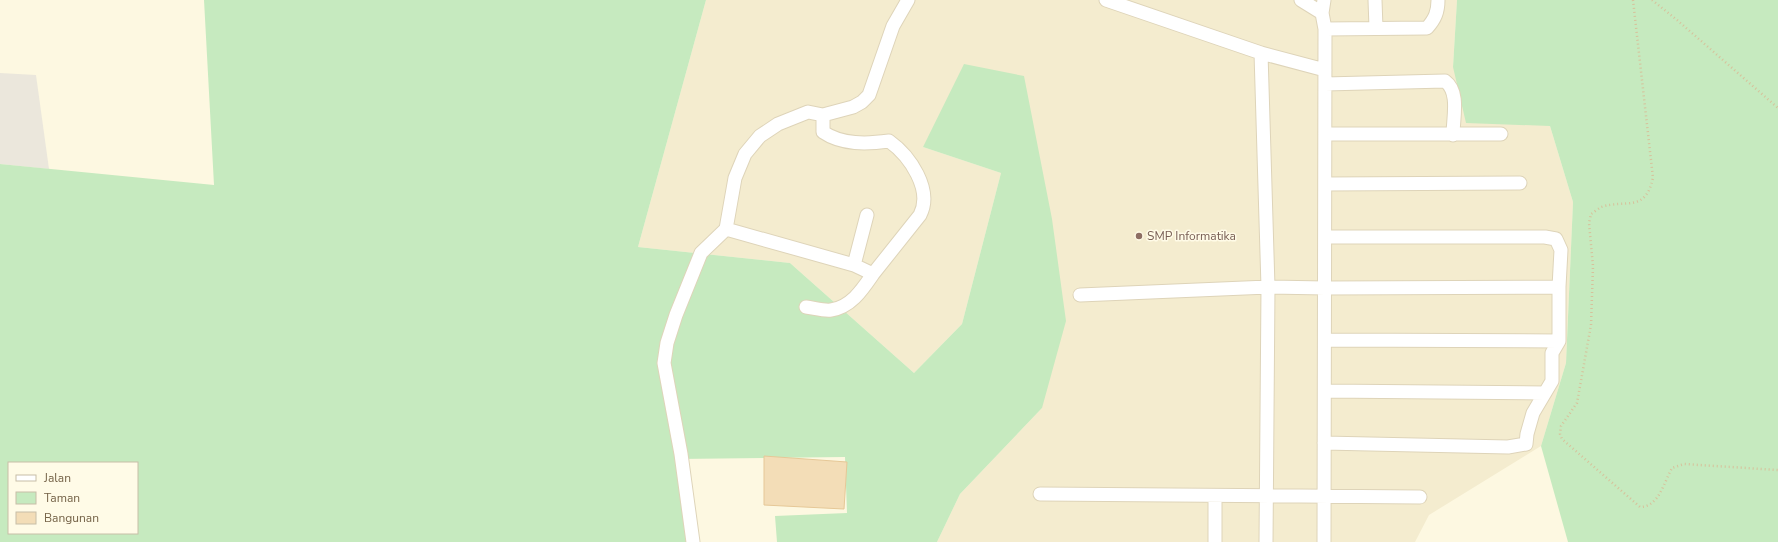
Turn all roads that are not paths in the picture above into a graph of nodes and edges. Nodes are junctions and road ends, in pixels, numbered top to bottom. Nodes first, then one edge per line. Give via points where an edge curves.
1 (908, 0) edge
2 (1106, 0) edge
3 (1301, 0) edge
4 (1324, 0) edge
5 (1375, 0) edge
6 (1438, 0) edge
7 (1322, 13) junction
8 (1376, 28) junction
9 (1325, 29) junction
10 (1260, 54) junction
11 (1325, 70) junction
12 (1325, 84) junction
13 (823, 115) junction
14 (1325, 134) junction
15 (1501, 134) dead end
16 (1453, 135) junction
17 (1520, 183) dead end
18 (1325, 184) junction
19 (867, 215) dead end
20 (726, 229) junction
21 (1324, 237) junction
22 (854, 265) junction
23 (873, 274) junction
24 (1268, 287) junction
25 (1558, 287) junction
26 (1324, 288) junction
27 (1080, 295) dead end
28 (806, 307) dead end
29 (1324, 340) junction
30 (1559, 341) junction
31 (1324, 391) junction
32 (1545, 393) junction
33 (1324, 443) junction
34 (1040, 494) dead end
35 (1215, 496) junction
36 (1266, 497) junction
37 (1324, 497) junction
38 (1420, 497) dead end
39 (693, 542) edge
40 (1215, 542) edge
41 (1266, 542) edge
42 (1324, 542) edge

1 - 13 street via 893,26 869,95 853,107
2 - 10 street
3 - 7 street
4 - 7 street
5 - 8 street
6 - 8 street via 1436,15 1427,28
7 - 9 street
8 - 9 street
9 - 11 street
10 - 11 street
10 - 24 street
11 - 12 street
12 - 14 street
12 - 16 street via 1445,81 1451,86 1454,101
13 - 20 street via 808,112 778,124 760,136 745,154 735,178
13 - 23 street via 823,132 831,137 865,144 889,141 898,147 916,170 921,184 925,206
14 - 16 street
14 - 18 street
15 - 16 street
17 - 18 street
18 - 21 street
19 - 22 street
20 - 22 street
20 - 39 street via 701,252 676,315 664,363 681,454
21 - 25 street via 1556,239 1561,250
21 - 26 street
22 - 23 street
23 - 28 street via 853,300 838,308 830,310
24 - 26 street
24 - 27 street
24 - 36 street
25 - 26 street
25 - 30 street
26 - 29 street
29 - 30 street
29 - 31 street
30 - 32 street via 1552,353 1552,381
31 - 32 street
31 - 33 street
32 - 33 street via 1533,413 1526,444 1518,446
33 - 37 street
34 - 35 street
35 - 36 street
35 - 40 street
36 - 37 street
36 - 41 street
37 - 38 street
37 - 42 street

